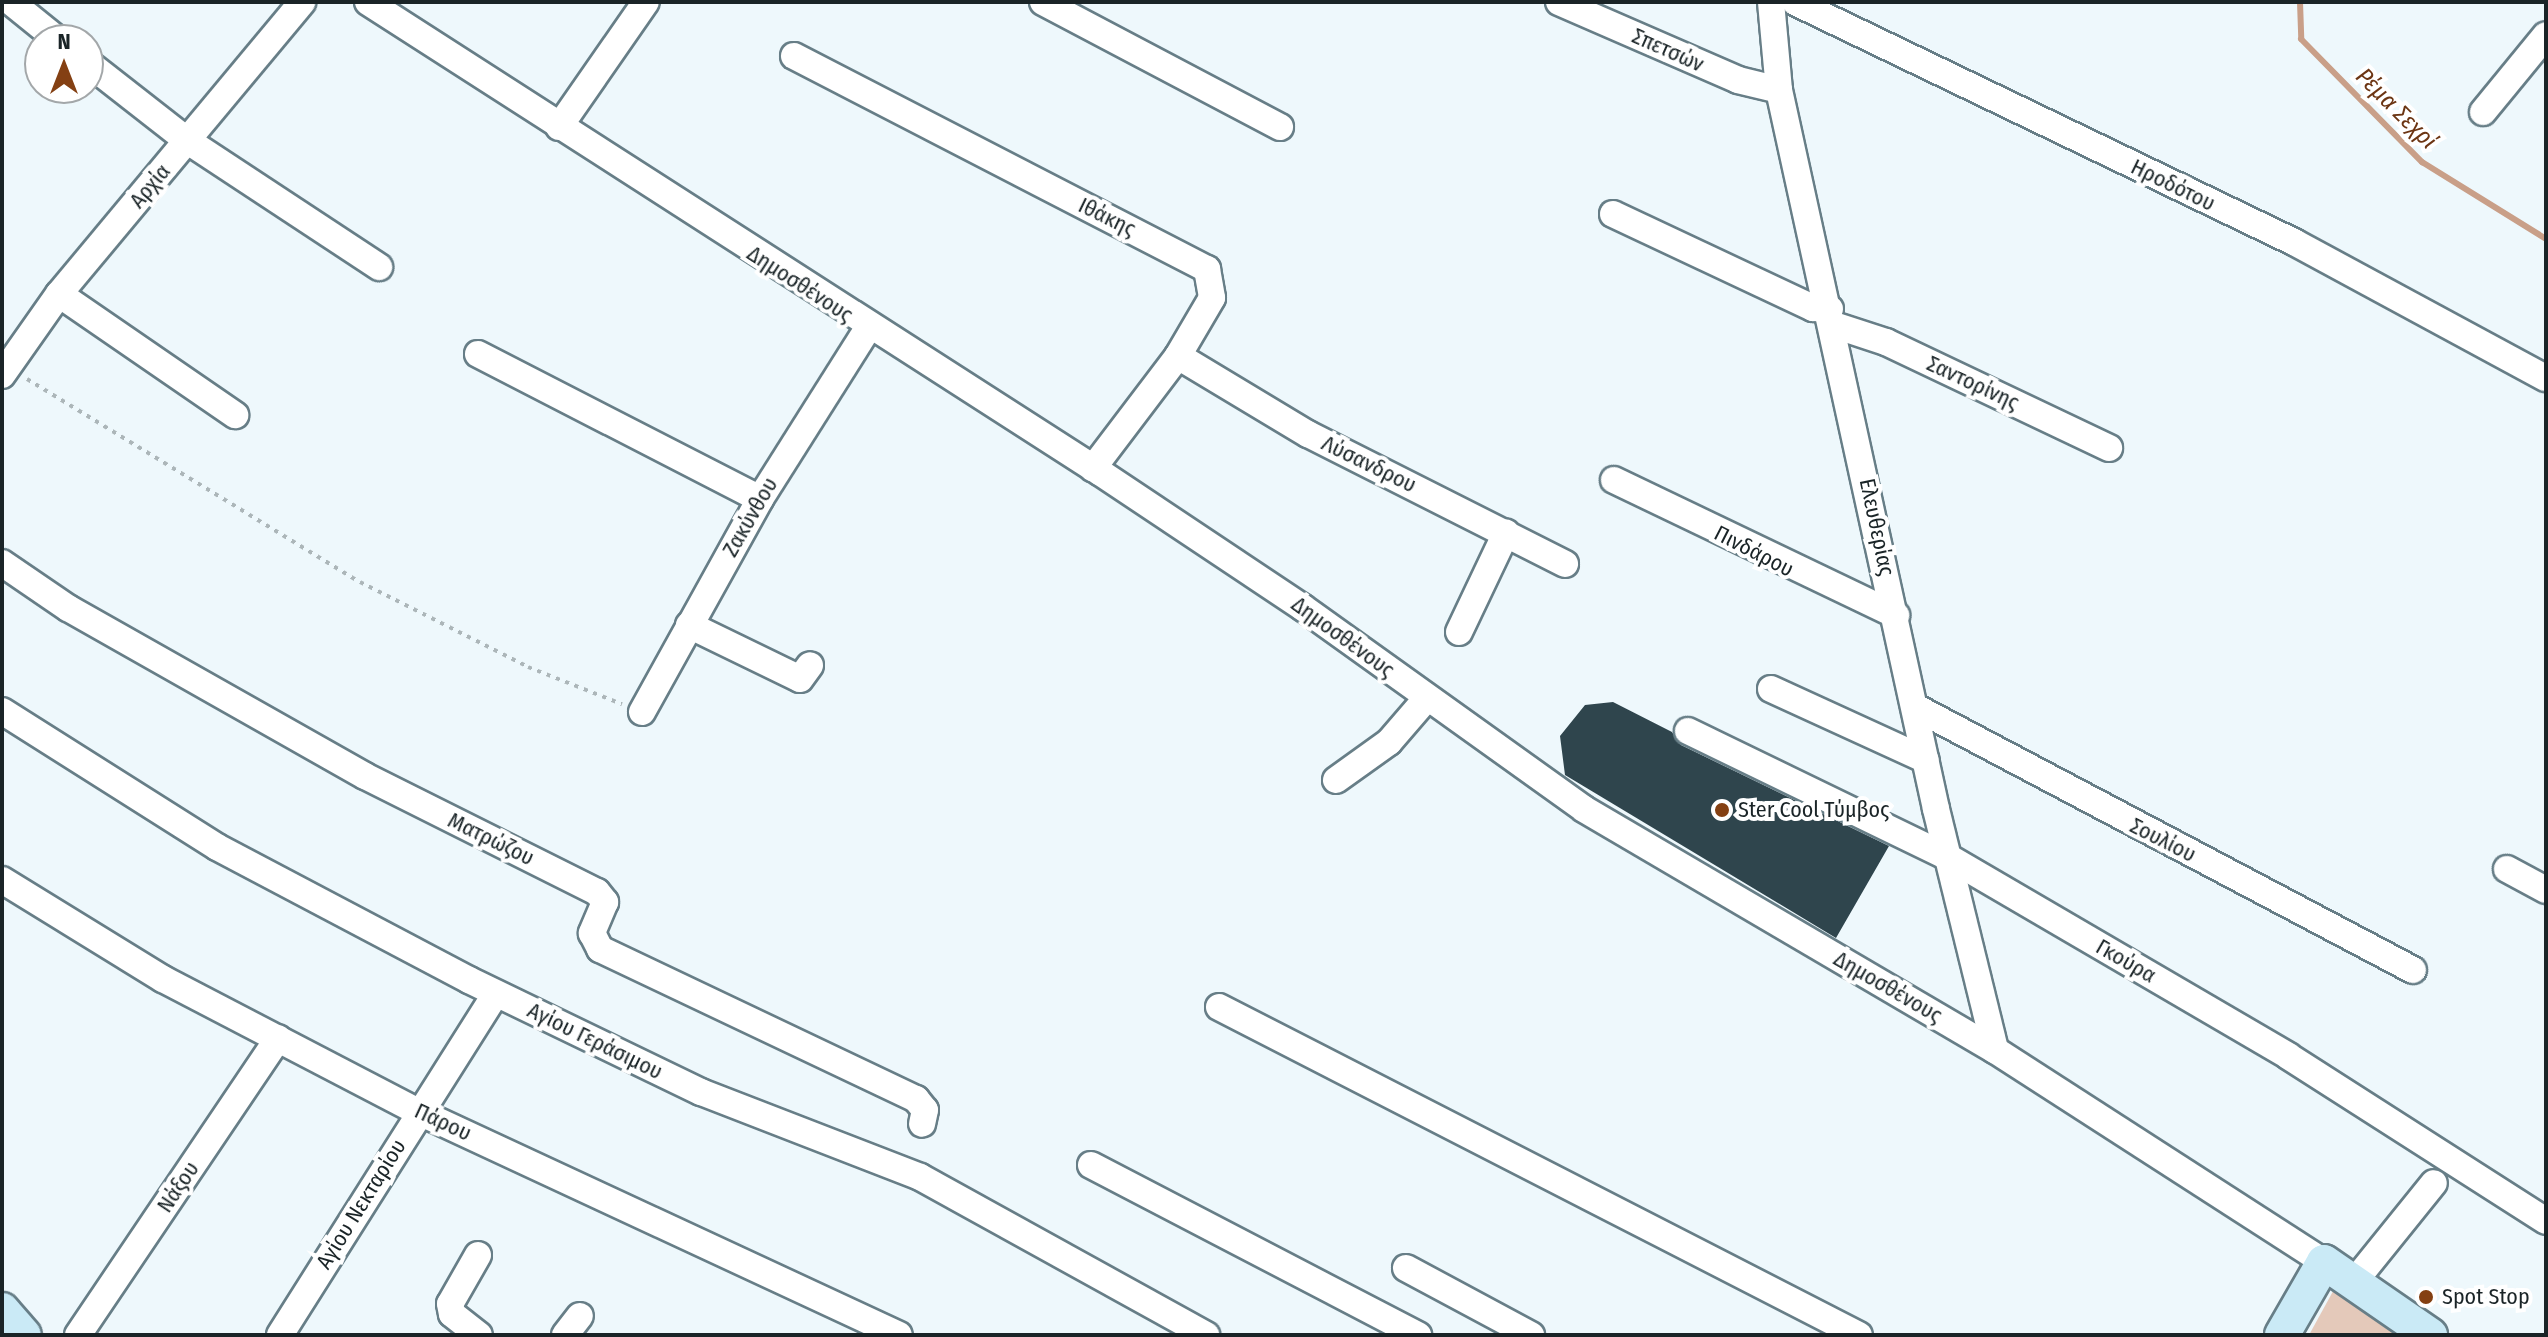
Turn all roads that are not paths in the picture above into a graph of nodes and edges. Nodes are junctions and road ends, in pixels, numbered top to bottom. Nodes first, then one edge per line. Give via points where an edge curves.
1 (11, 2) edge
2 (302, 2) edge
3 (368, 2) edge
4 (646, 2) edge
5 (1043, 2) edge
6 (1559, 2) edge
7 (1771, 2) edge
8 (1795, 2) edge
9 (38, 24) edge
10 (2546, 35) edge
11 (794, 56) dead end
12 (104, 75) edge
13 (1779, 90) junction
14 (2483, 112) dead end
15 (559, 127) junction
16 (1280, 127) dead end
17 (188, 141) junction
18 (1613, 214) dead end
19 (379, 267) dead end
20 (59, 294) junction
21 (1832, 317) junction
22 (868, 328) junction
23 (478, 354) dead end
24 (1178, 356) junction
25 (6, 370) edge
26 (2546, 378) edge
27 (235, 415) dead end
28 (2109, 448) dead end
29 (1093, 468) junction
30 (1614, 480) dead end
31 (760, 499) junction
32 (1506, 533) junction
33 (2, 563) edge
34 (1565, 564) dead end
35 (1896, 615) junction
36 (689, 625) junction
37 (1459, 632) dead end
38 (810, 665) dead end
39 (1771, 689) dead end
40 (1427, 698) junction
41 (1915, 707) junction
42 (2, 711) edge
43 (642, 712) road end
44 (1688, 731) dead end
45 (1926, 760) junction
46 (1336, 780) dead end
47 (1948, 857) junction
48 (2507, 869) dead end
49 (2, 880) edge
50 (2546, 890) edge
51 (2413, 970) dead end
52 (496, 993) junction
53 (1219, 1007) dead end
54 (278, 1038) junction
55 (1995, 1050) junction
56 (419, 1112) junction
57 (922, 1124) dead end
58 (1091, 1165) dead end
59 (2434, 1183) dead end
60 (2546, 1221) edge
61 (478, 1255) dead end
62 (2324, 1262) junction
63 (1406, 1268) dead end
64 (2354, 1282) junction
65 (78, 1335) edge
66 (280, 1335) edge
67 (479, 1335) edge
68 (899, 1335) edge
69 (1206, 1335) edge
70 (1418, 1335) edge
71 (1531, 1335) edge
72 (1859, 1335) edge
73 (2282, 1335) edge
74 (2430, 1335) edge

1 - 9 street
2 - 17 street, Αρχία
3 - 15 street, Δημοσθένους
4 - 15 street
5 - 16 street
6 - 13 street, Σπετσών via 1738,80
7 - 13 street, Ελευθερίας
8 - 26 street, Ηροδότου via 2294,242
10 - 14 street
11 - 24 street, Ιθάκης via 1207,269 1212,298
12 - 17 street
13 - 21 street, Ελευθερίας
15 - 22 street, Δημοσθένους
17 - 19 street
17 - 20 street, Αρχία
18 - 21 street, Σαντορίνης
20 - 25 street, Αρχία
20 - 27 street
21 - 28 street, Σαντορίνης
21 - 35 street, Ελευθερίας
22 - 29 street, Δημοσθένους
22 - 31 street, Ζακύνθου
23 - 31 street
24 - 29 street, Ιθάκης
24 - 32 street, Λύσανδρου via 1308,434
29 - 40 street, Δημοσθένους
30 - 35 street, Πινδάρου
31 - 36 street, Ζακύνθου
32 - 34 street, Λύσανδρου
32 - 37 street
33 - 57 street, Ματρώζου via 68,608 365,776 597,892 605,902 592,933 600,949 916,1099 925,1110
35 - 41 street, Ελευθερίας
36 - 38 street via 800,679
36 - 43 street, Ζακύνθου
39 - 45 street
40 - 46 street via 1389,742
40 - 55 street, Δημοσθένους via 1584,809
41 - 45 street, Ελευθερίας
41 - 51 street, Σουλίου
42 - 52 street, Αγίου Γεράσιμου via 217,847
44 - 47 street, Γκούρα
45 - 47 street, Ελευθερίας
47 - 55 street, Ελευθερίας
47 - 60 street, Γκούρα via 2288,1056
48 - 50 street
49 - 54 street, Πάρου via 163,979
52 - 56 street, Αγίου Νεκταρίου
52 - 69 street, Αγίου Γεράσιμου via 701,1092 920,1177
53 - 72 street
54 - 56 street, Πάρου
54 - 65 street, Νάξου
55 - 62 street, Δημοσθένους
56 - 66 street, Αγίου Νεκταρίου
56 - 68 street, Πάρου
58 - 70 street
59 - 64 street
61 - 67 street via 450,1304 452,1314
62 - 64 main road
62 - 73 main road
63 - 71 street
64 - 74 main road

